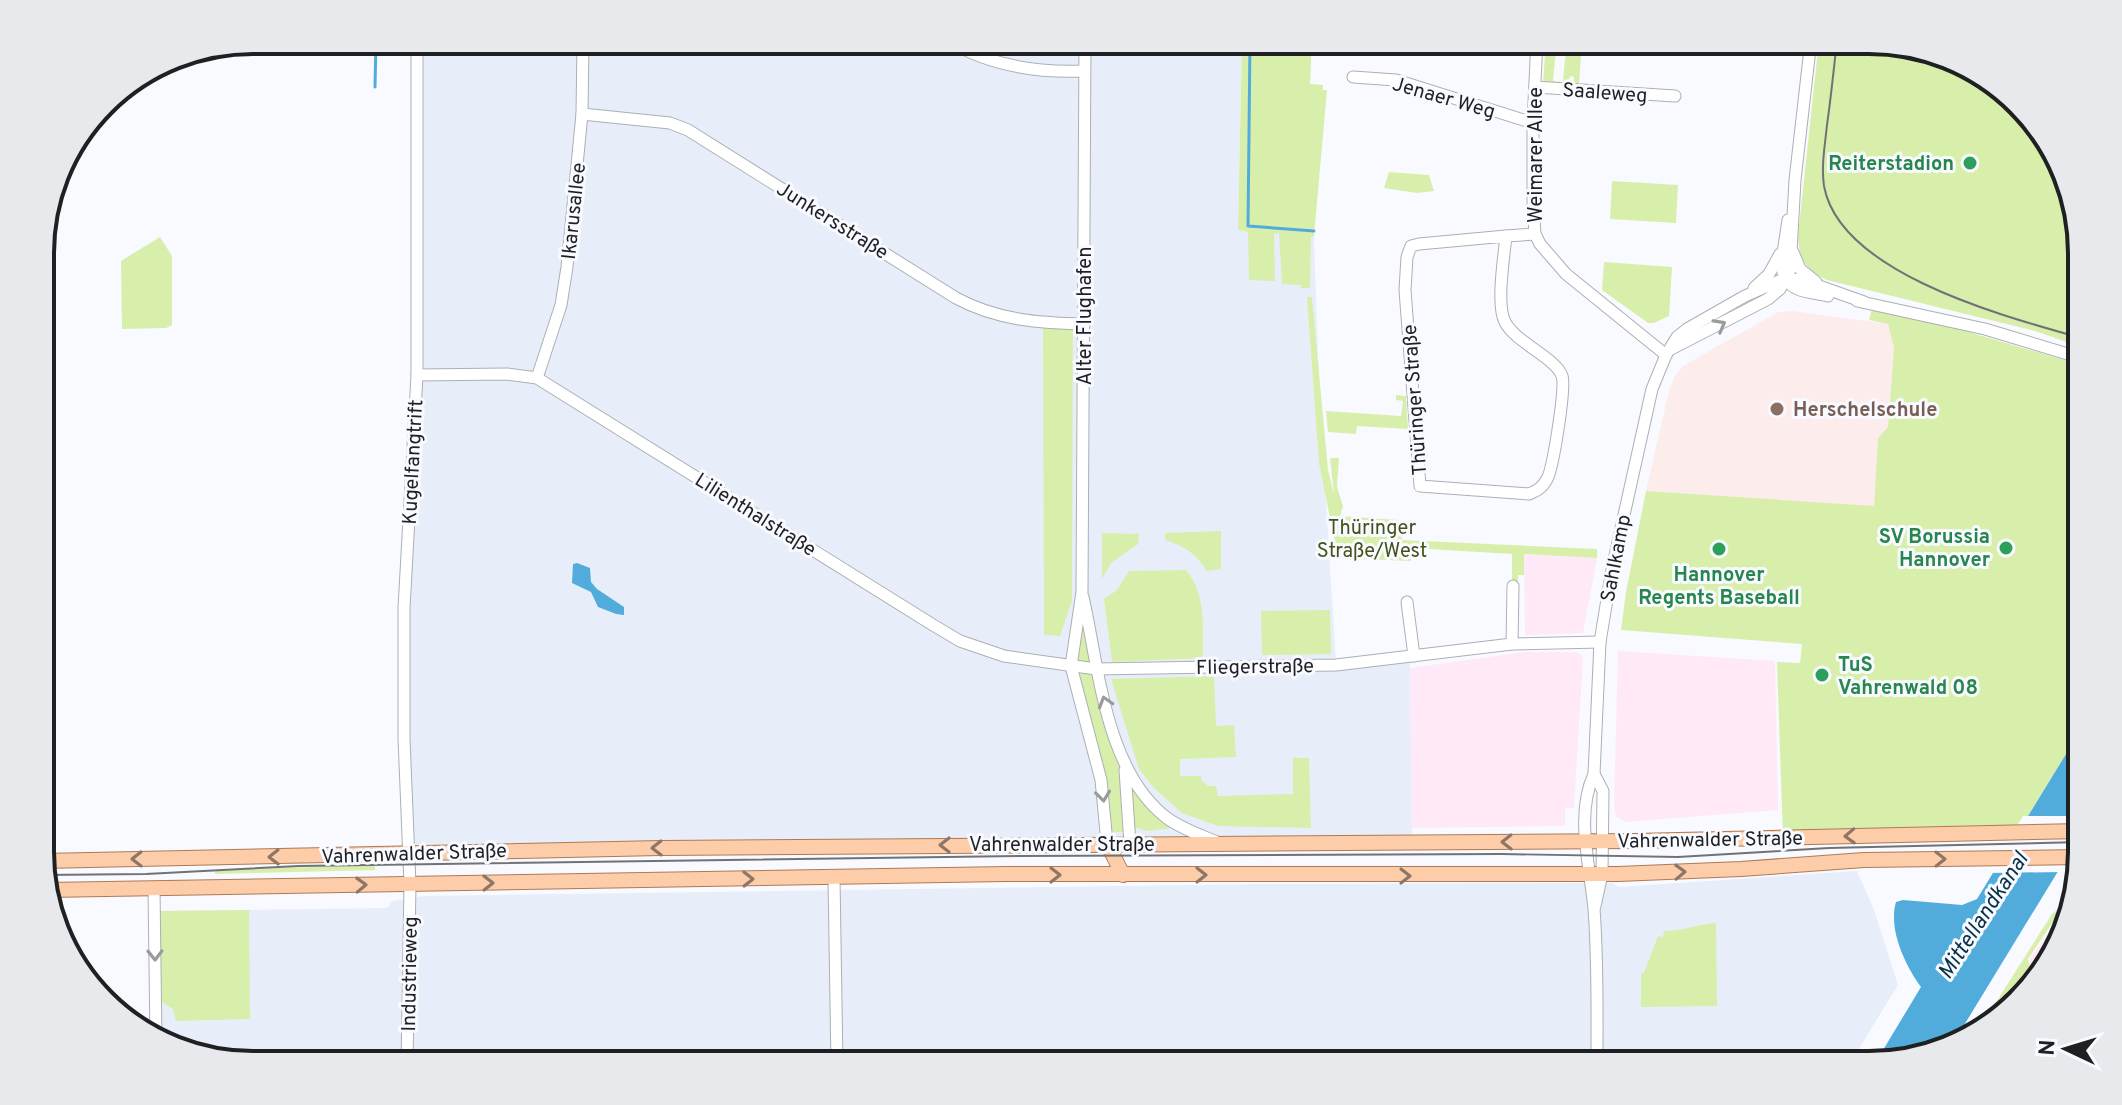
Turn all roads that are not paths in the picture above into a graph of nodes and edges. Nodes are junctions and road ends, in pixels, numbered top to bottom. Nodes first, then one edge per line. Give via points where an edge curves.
1 (417, 54) edge
2 (583, 54) edge
3 (970, 54) edge
4 (1085, 54) edge
5 (1536, 54) edge
6 (1809, 54) edge
7 (1084, 71) junction
8 (1353, 77) dead end
9 (1535, 87) junction
10 (1675, 96) dead end
11 (582, 114) junction
12 (1533, 123) junction
13 (1535, 234) junction
14 (1506, 236) junction
15 (1788, 246) junction
16 (1785, 279) junction
17 (1823, 288) junction
18 (1801, 291) junction
19 (1745, 296) junction
20 (1768, 299) junction
21 (1864, 302) junction
22 (1084, 324) junction
23 (1668, 352) junction
24 (2068, 354) edge
25 (417, 375) junction
26 (537, 378) junction
27 (1513, 586) dead end
28 (1082, 592) junction
29 (1407, 602) dead end
30 (1600, 642) junction
31 (1512, 644) junction
32 (1414, 656) junction
33 (1071, 666) junction
34 (1096, 669) junction
35 (1125, 766) junction
36 (1594, 774) junction
37 (2068, 831) edge
38 (1585, 841) junction
39 (1217, 842) junction
40 (1603, 842) junction
41 (1107, 843) junction
42 (1130, 844) junction
43 (408, 853) junction
44 (2068, 856) edge
45 (55, 861) edge
46 (1596, 874) junction
47 (1123, 875) junction
48 (834, 878) junction
49 (410, 884) junction
50 (154, 889) junction
51 (58, 890) edge
52 (156, 1025) edge
53 (407, 1051) edge
54 (837, 1051) edge
55 (1597, 1051) edge

1 - 25 street, Kugelfangtrift
2 - 11 street, Ikarusallee
3 - 7 street via 1045,71
4 - 7 street, Alter Flughafen
5 - 9 street, Weimarer Allee
6 - 15 street, Sahlkamp
7 - 22 street, Alter Flughafen
8 - 12 street, Jenaer Weg via 1396,80
9 - 10 street, Saaleweg
9 - 12 street, Weimarer Allee
11 - 22 street, Junkersstraße via 670,123 688,130 956,298 992,315
11 - 26 street, Ikarusallee via 561,305
12 - 13 street, Weimarer Allee
13 - 14 street, Thüringer Straße
13 - 23 street, Weimarer Allee via 1566,274
14 - 14 street, Thüringer Straße via 1419,244 1411,246 1407,257 1420,486 1529,494 1540,490 1551,472 1562,376 1504,321
15 - 16 street, Sahlkamp via 1781,266
15 - 17 street via 1800,269
15 - 19 street, Sahlkamp
16 - 17 street
16 - 18 street
16 - 19 street, Sahlkamp
16 - 20 street
17 - 21 street
18 - 20 street
18 - 21 street
19 - 23 street, Sahlkamp via 1687,329
23 -> 20 street
21 - 24 street
22 - 28 street, Alter Flughafen
23 - 30 street, Sahlkamp via 1652,389
25 - 26 street, Lilienthalstraße
25 - 43 street, Kugelfangtrift via 404,608
26 - 33 street, Lilienthalstraße via 960,641 1004,656
27 - 31 street
28 - 33 street, Alter Flughafen
28 - 34 street, Alter Flughafen
29 - 32 street
30 - 31 street, Fliegerstraße
30 - 36 street, Sahlkamp
31 - 32 street, Fliegerstraße
32 - 34 street, Fliegerstraße via 1336,665
33 - 34 street, Lilienthalstraße
33 -> 41 street, Alter Flughafen via 1101,780
35 -> 34 street, Alter Flughafen
35 - 39 street, Alter Flughafen via 1154,807 1181,827
35 - 42 street, Alter Flughafen
36 - 38 street, Sahlkamp via 1586,790
36 - 40 street, Sahlkamp via 1603,791
37 -> 40 main road, Vahrenwalder Straße
38 -> 39 main road, Vahrenwalder Straße
38 - 40 main road, Vahrenwalder Straße
38 - 46 street, Sahlkamp
39 - 42 main road, Vahrenwalder Straße
40 - 46 street, Sahlkamp
41 - 42 main road, Vahrenwalder Straße
41 -> 43 main road, Vahrenwalder Straße
41 - 47 main road
42 - 47 main road
43 -> 45 main road, Vahrenwalder Straße
43 - 49 street, Kugelfangtrift
46 -> 44 main road, Vahrenwalder Straße
47 -> 46 main road, Vahrenwalder Straße
46 - 55 street via 1601,887 1594,908
48 -> 47 main road, Vahrenwalder Straße
49 -> 48 main road, Vahrenwalder Straße
48 - 54 street
50 -> 49 main road, Vahrenwalder Straße
49 - 53 street, Industrieweg
50 - 51 main road, Vahrenwalder Straße
50 -> 52 street

